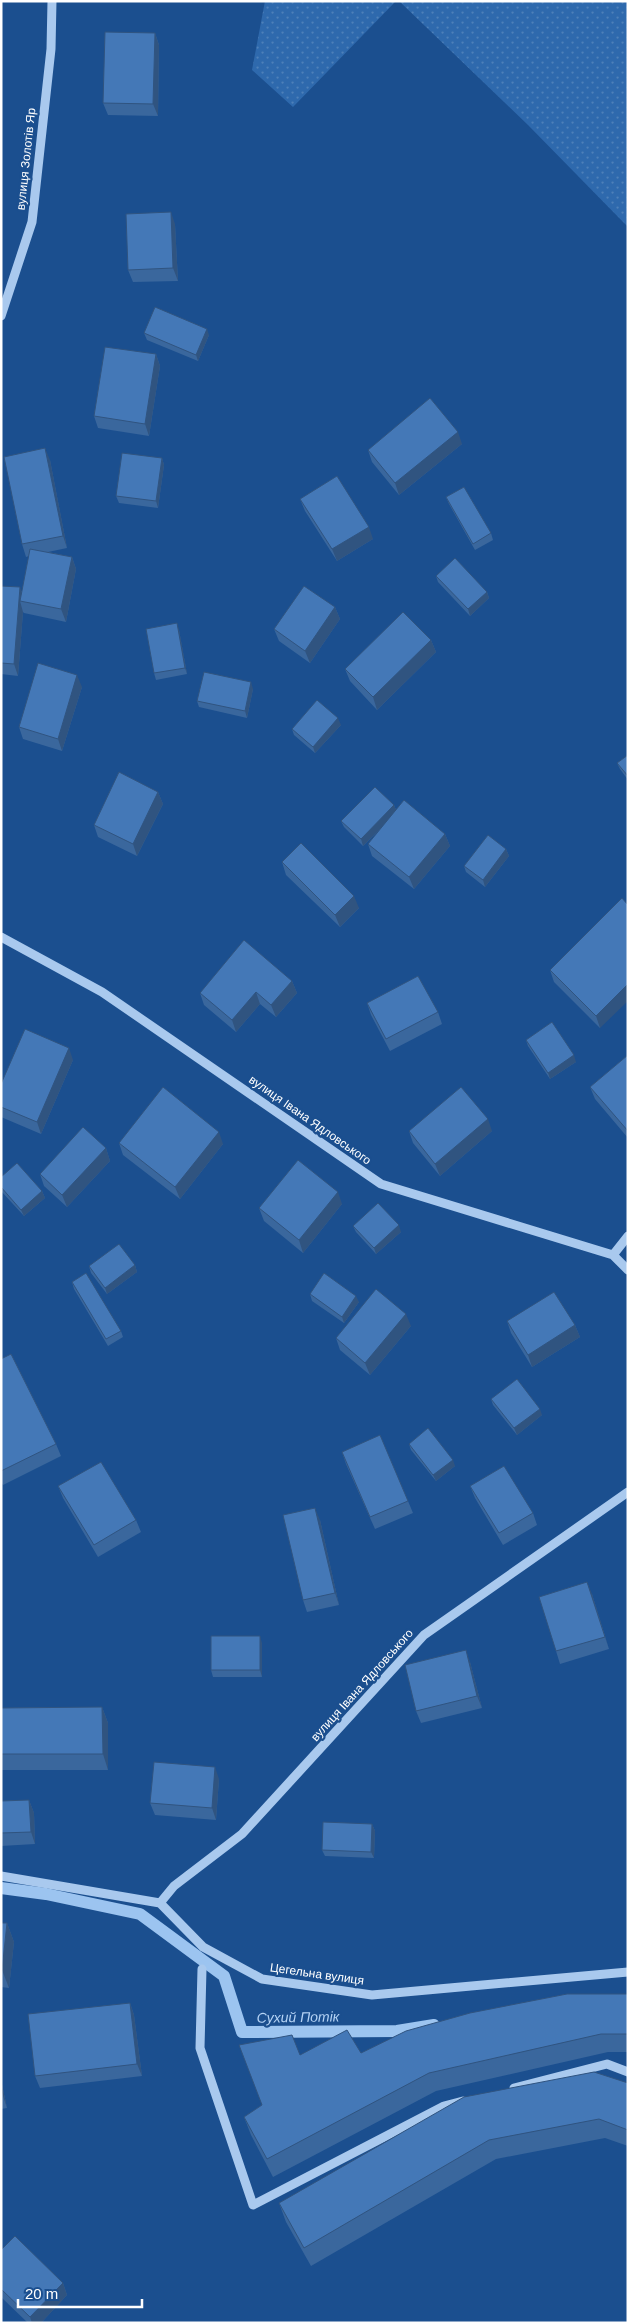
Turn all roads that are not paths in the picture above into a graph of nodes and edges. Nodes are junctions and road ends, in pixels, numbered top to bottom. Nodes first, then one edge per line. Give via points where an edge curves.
1 (52, 1) edge
2 (1, 316) edge
3 (1, 937) edge
4 (628, 1236) edge
5 (613, 1255) junction
6 (628, 1270) edge
7 (628, 1492) edge
8 (1, 1876) edge
9 (160, 1903) junction
10 (202, 1969) dead end
11 (628, 1972) edge
12 (628, 2072) edge
13 (502, 2091) edge
14 (473, 2098) edge

1 - 2 street, вулиця Золотів Яр via 51,49 32,222
3 - 5 street, вулиця Івана Ядловського via 102,992 381,1184
4 - 5 street
5 - 6 street, вулиця Івана Ядловського
7 - 9 street, вулиця Івана Ядловського via 424,1635 242,1834 174,1886
8 - 9 street
9 - 11 street, Цегельна вулиця via 203,1947 262,1979 372,1995
10 - 14 street via 200,2048 253,2205 444,2106
12 - 13 street via 607,2064

